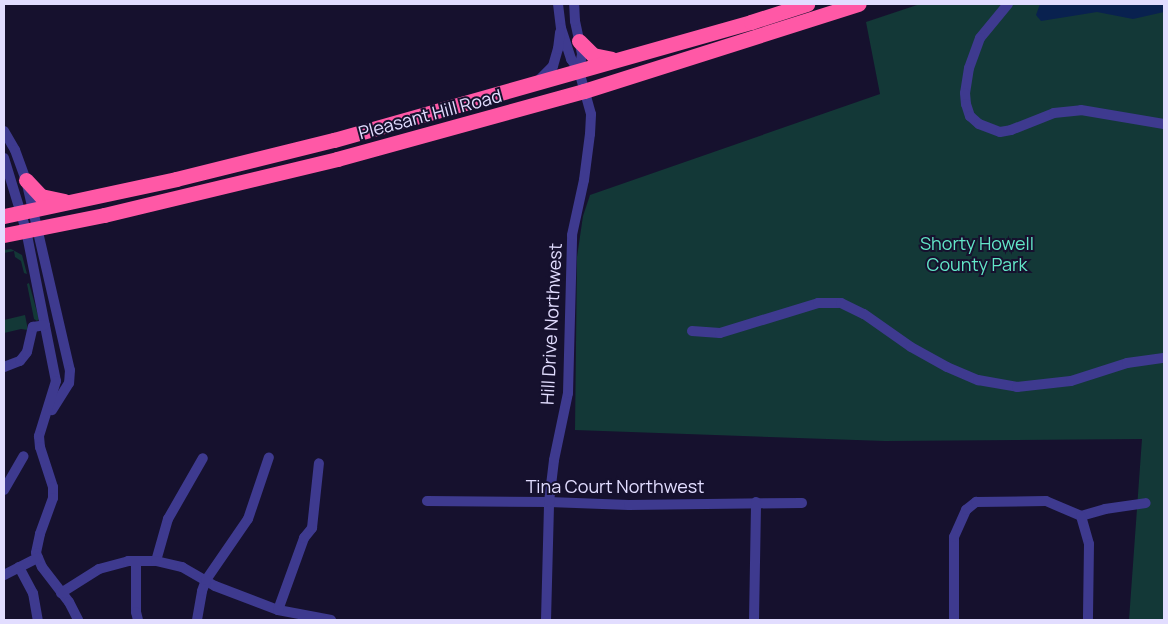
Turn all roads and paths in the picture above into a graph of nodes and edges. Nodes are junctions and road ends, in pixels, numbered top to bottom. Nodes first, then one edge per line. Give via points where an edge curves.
1 (558, 4) edge
2 (574, 4) edge
3 (807, 4) edge
4 (859, 4) edge
5 (999, 4) edge
6 (1008, 4) edge
7 (998, 16) junction
8 (561, 28) junction
9 (579, 41) junction
10 (616, 60) junction
11 (579, 70) junction
12 (536, 83) junction
13 (584, 91) junction
14 (1164, 124) edge
15 (4, 131) edge
16 (4, 158) edge
17 (26, 180) junction
18 (75, 202) junction
19 (27, 211) junction
20 (4, 216) edge
21 (32, 229) junction
22 (4, 235) edge
23 (45, 325) junction
24 (692, 330) dead end
25 (1164, 358) edge
26 (4, 367) edge
27 (45, 419) junction
28 (24, 456) dead end
29 (269, 457) dead end
30 (203, 458) dead end
31 (320, 463) dead end
32 (4, 490) edge
33 (428, 501) dead end
34 (549, 502) junction
35 (756, 502) junction
36 (802, 503) dead end
37 (1146, 503) dead end
38 (1081, 516) junction
39 (38, 558) junction
40 (136, 561) junction
41 (156, 561) junction
42 (19, 567) junction
43 (4, 575) edge
44 (206, 580) junction
45 (61, 594) junction
46 (278, 610) junction
47 (38, 620) edge
48 (77, 620) edge
49 (138, 620) edge
50 (197, 620) edge
51 (331, 620) edge
52 (546, 620) edge
53 (754, 620) edge
54 (954, 620) edge
55 (1088, 620) edge

1 - 8 street
2 - 9 street
3 - 10 highway, Pleasant Hill Road
4 - 13 highway, Pleasant Hill Road
5 - 7 street
6 - 7 street
7 - 14 street via 980,38 966,80 966,104 970,116 978,124 1000,132 1054,113 1081,110
8 - 11 street via 571,59
8 - 12 street via 553,66
9 - 10 highway via 593,55
9 - 11 street via 582,54
10 - 11 highway, Pleasant Hill Road
11 - 12 highway, Pleasant Hill Road
11 - 13 street, Hill Drive Northwest
12 - 18 highway, Pleasant Hill Road via 334,140
13 - 21 highway, Pleasant Hill Road via 337,159
13 - 34 street, Hill Drive Northwest via 591,114 590,134 572,235 568,393
15 - 17 street
16 - 19 street
17 - 18 highway via 42,197
17 - 19 street
18 - 19 highway, Pleasant Hill Road
19 - 20 highway, Pleasant Hill Road
19 - 21 street
21 - 22 highway, Pleasant Hill Road
21 - 23 street
21 - 27 street via 70,370 69,384
23 - 26 street via 33,327 27,352 20,361
23 - 27 street via 56,380
24 - 25 street via 720,333 818,303 841,303 947,367 978,380 1017,387 1066,382 1127,363
27 - 39 street via 39,436 40,447 53,498 40,534
28 - 32 street
29 - 44 street via 248,519
30 - 41 street via 168,519
31 - 46 street via 312,528 304,538
33 - 34 street, Tina Court Northwest
34 - 35 street, Tina Court Northwest via 629,505
34 - 52 street, Hill Drive Northwest
35 - 36 street, Tina Court Northwest
35 - 53 street
37 - 38 street
38 - 54 street via 1046,501 976,502 966,510 954,537
38 - 55 street via 1089,544
39 - 42 street
39 - 45 street
40 - 41 street
40 - 45 street via 99,569
40 - 49 street
41 - 44 street via 182,567
42 - 43 street
42 - 47 street via 33,593
44 - 46 street
44 - 50 street
45 - 48 street via 69,602
46 - 51 street

